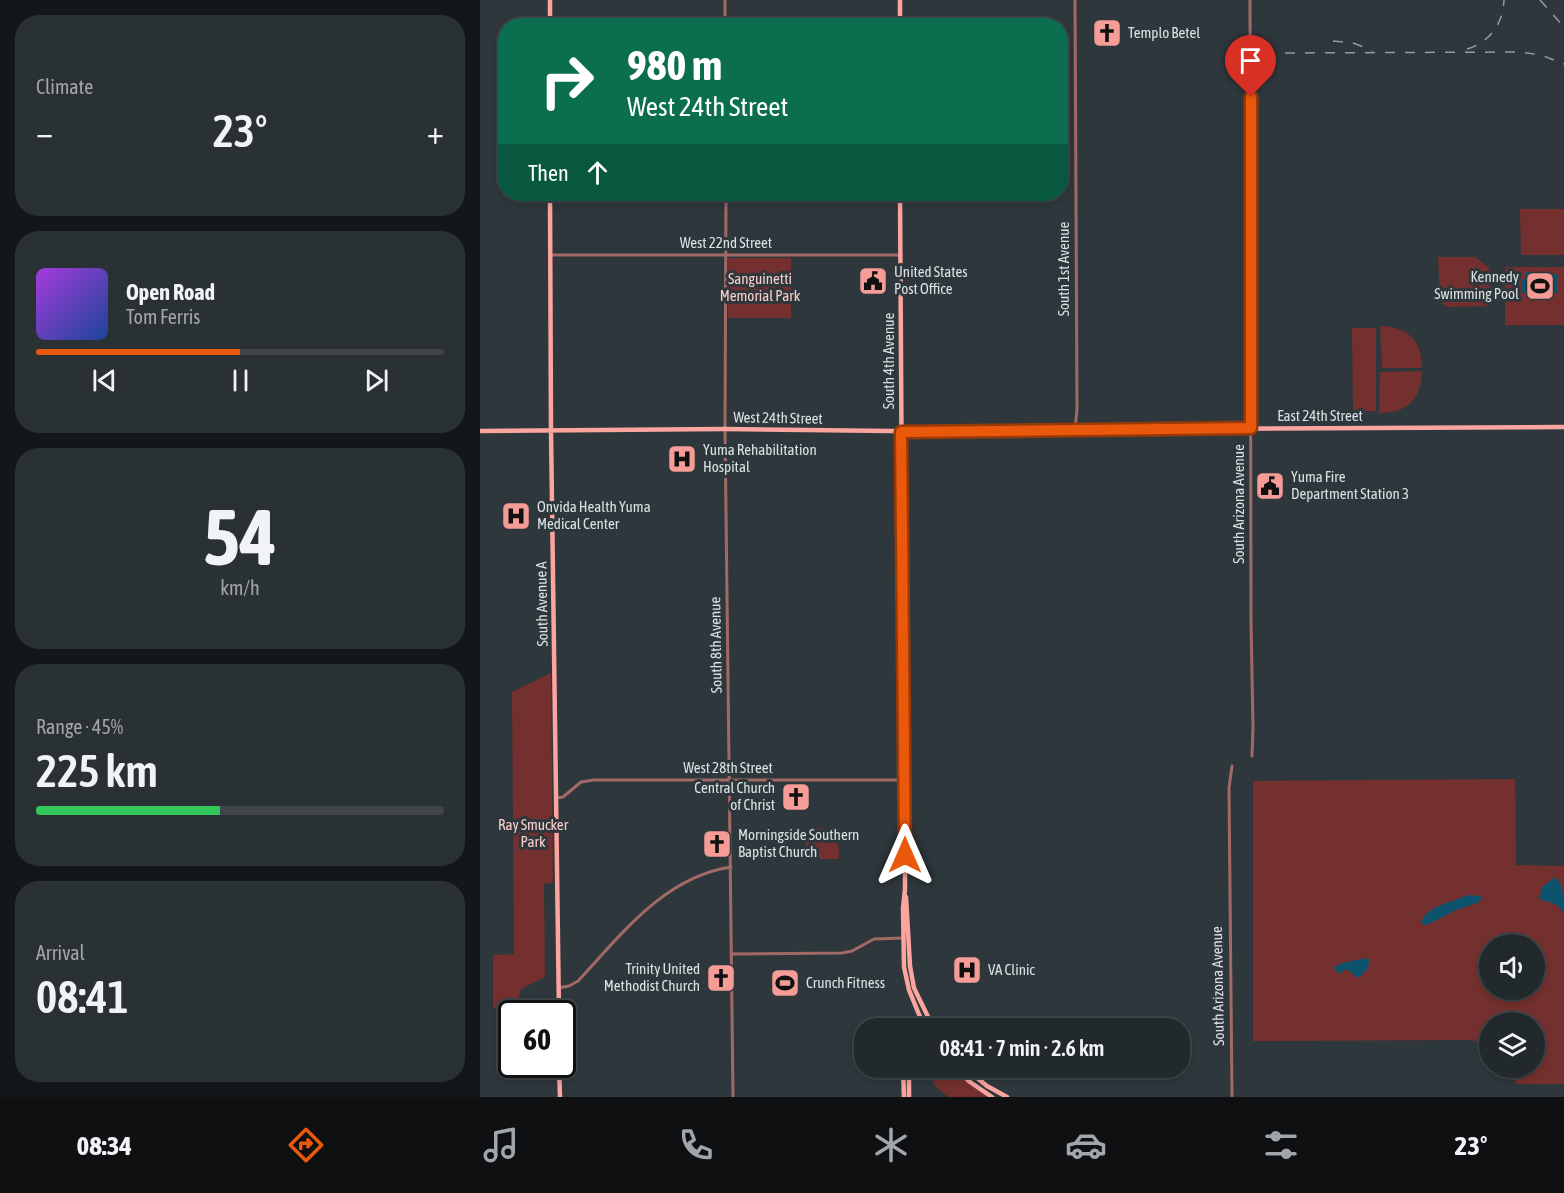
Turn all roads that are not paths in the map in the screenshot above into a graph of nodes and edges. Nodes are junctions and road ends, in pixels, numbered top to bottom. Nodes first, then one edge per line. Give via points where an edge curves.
1 (550, 0) edge
2 (725, 0) edge
3 (900, 0) edge
4 (1075, 0) edge
5 (1250, 0) edge
6 (550, 18) edge
7 (725, 18) edge
8 (900, 18) edge
9 (550, 201) edge
10 (726, 201) edge
11 (900, 201) edge
12 (551, 255) junction
13 (901, 255) junction
14 (726, 256) junction
15 (1564, 427) edge
16 (1251, 428) junction
17 (725, 429) junction
18 (551, 430) junction
19 (1075, 430) junction
20 (480, 431) edge
21 (901, 432) junction
22 (1252, 756) dead end
23 (1232, 766) dead end
24 (730, 779) junction
25 (905, 780) junction
26 (556, 798) junction
27 (731, 867) junction
28 (906, 938) junction
29 (732, 954) junction
30 (558, 988) junction
31 (558, 1000) edge
32 (919, 1018) edge
33 (929, 1018) edge
34 (559, 1078) edge
35 (903, 1078) edge
36 (909, 1078) edge
37 (966, 1078) edge
38 (977, 1078) edge
39 (560, 1097) edge
40 (733, 1097) edge
41 (904, 1097) edge
42 (909, 1097) edge
43 (992, 1097) edge
44 (1008, 1097) edge
45 (1232, 1097) edge

1 - 6 main road
2 - 7 street
3 - 8 main road
4 - 19 street, South 1st Avenue
5 - 16 street, South Arizona Avenue
9 - 12 main road, South Avenue A
10 - 14 street, South 8th Avenue
11 - 13 main road, South 4th Avenue
12 - 14 street, West 22nd Street
12 - 18 main road, South Avenue A
13 - 14 street, West 22nd Street
13 - 21 main road, South 4th Avenue
14 - 17 street, South 8th Avenue
15 - 16 main road, East 24th Street
16 - 19 main road, East 24th Street
16 - 22 street, South Arizona Avenue
17 - 18 main road, West 24th Street
17 - 21 main road, West 24th Street
17 - 24 street, South 8th Avenue
18 - 20 main road, West 24th Street
18 - 26 main road, South Avenue A
19 - 21 main road, West 24th Street
21 - 25 main road, South 4th Avenue
23 - 45 street, South Arizona Avenue via 1229,788
24 - 25 street, West 28th Street
24 - 26 street, West 28th Street via 587,780
24 - 27 street, South 8th Avenue
25 - 28 main road, South 4th Avenue
26 - 30 main road, South Avenue A
27 - 29 street, South 8th Avenue
27 - 30 street via 704,873 670,891 643,913 578,981
28 - 29 street via 874,939 842,953
28 - 32 main road, South 4th Avenue via 904,967
28 - 33 main road, South 4th Avenue via 914,988
29 - 40 street, South 8th Avenue
30 - 31 main road, South Avenue A
34 - 39 main road
35 - 41 main road
36 - 42 main road
37 - 43 main road
38 - 44 main road

